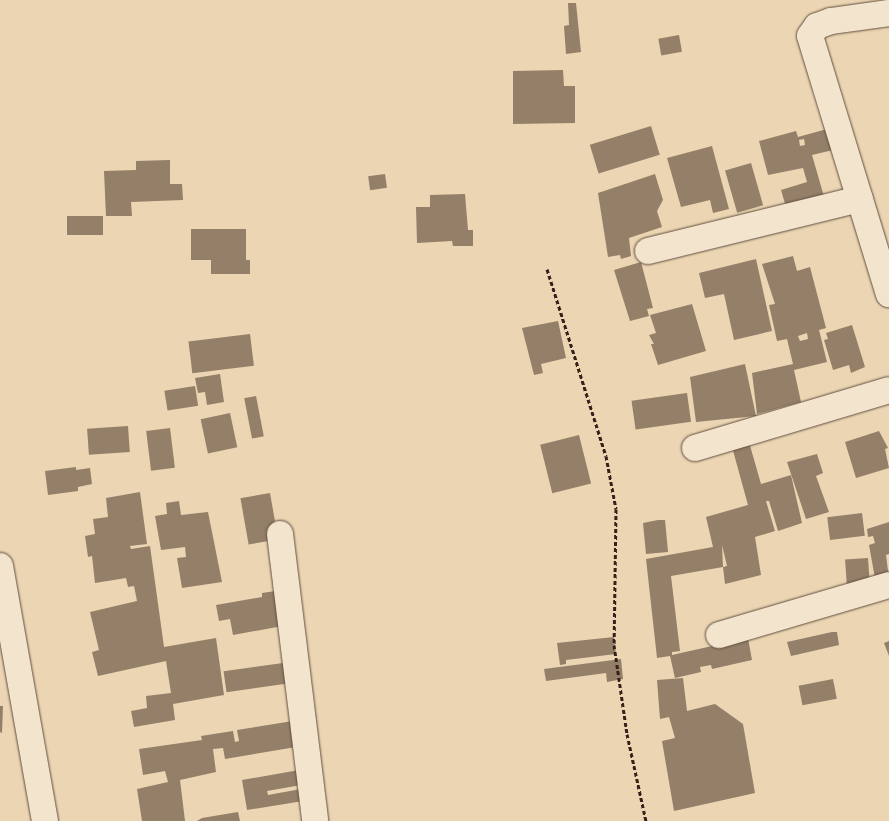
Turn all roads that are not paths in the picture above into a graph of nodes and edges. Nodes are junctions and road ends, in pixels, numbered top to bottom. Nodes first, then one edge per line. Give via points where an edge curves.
1 (889, 13) edge
2 (860, 199) junction
3 (648, 251) dead end
4 (889, 293) edge
5 (889, 390) edge
6 (695, 448) dead end
7 (280, 534) dead end
8 (0, 566) edge
9 (889, 585) edge
10 (719, 634) dead end
11 (45, 821) edge
12 (315, 821) edge

1 - 2 street via 831,21 817,26 810,36
2 - 3 street
2 - 4 street
5 - 6 street
7 - 12 street
8 - 11 street
9 - 10 street

